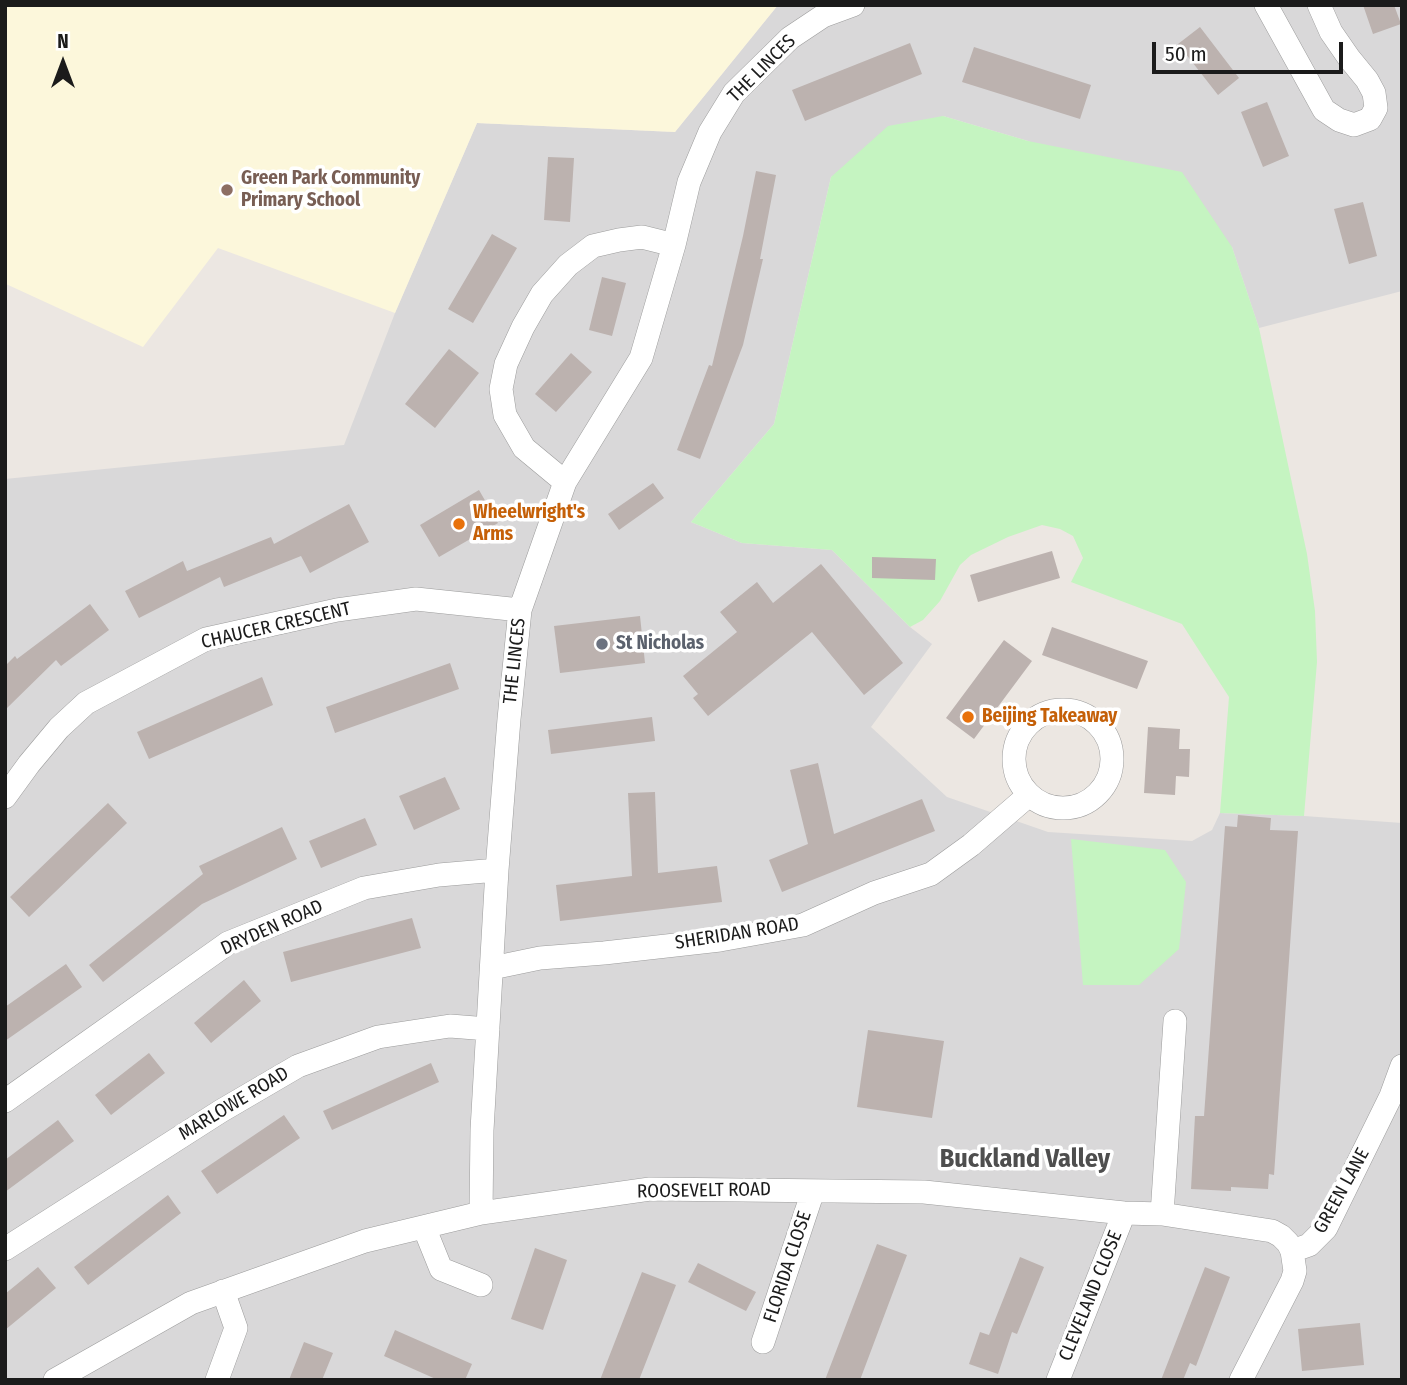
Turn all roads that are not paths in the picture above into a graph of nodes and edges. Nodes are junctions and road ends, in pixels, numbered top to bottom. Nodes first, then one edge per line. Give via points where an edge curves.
1 (853, 5) edge
2 (1266, 5) edge
3 (1319, 5) edge
4 (674, 245) junction
5 (565, 482) junction
6 (520, 610) junction
7 (1029, 795) junction
8 (5, 797) edge
9 (498, 870) junction
10 (492, 968) junction
11 (1175, 1021) dead end
12 (488, 1029) junction
13 (1402, 1066) edge
14 (5, 1101) edge
15 (813, 1191) junction
16 (481, 1213) junction
17 (1124, 1213) junction
18 (1162, 1214) junction
19 (425, 1227) junction
20 (5, 1249) edge
21 (1292, 1251) junction
22 (481, 1285) dead end
23 (223, 1291) junction
24 (763, 1342) dead end
25 (1242, 1379) edge
26 (55, 1380) edge
27 (217, 1380) edge
28 (1058, 1380) edge

1 - 4 street, THE LINCES via 823,16 790,38 734,93 710,132 689,182
2 - 3 street via 1324,110 1354,125 1370,119 1376,108 1374,93 1331,32
4 - 5 street, THE LINCES via 641,358
4 - 5 street via 642,237 593,246 542,294 523,327 506,364 501,390 505,415 524,447
5 - 6 street, THE LINCES
6 - 8 street, CHAUCER CRESCENT via 416,599 337,610 206,639 86,703 59,728
6 - 9 street, THE LINCES
7 - 7 street via 1020,784 1013,757 1022,730 1044,713 1058,710 1072,710 1097,723 1111,747 1110,775 1103,788 1082,805 1068,808 1040,803
7 - 10 street, SHERIDAN ROAD via 931,874 803,925
9 - 10 street, THE LINCES
9 - 14 street, DRYDEN ROAD via 364,888 228,943
10 - 12 street, THE LINCES
11 - 18 street
12 - 16 street, THE LINCES
12 - 20 street, MARLOWE ROAD via 450,1027 378,1037 298,1066
13 - 21 street, GREEN LANE via 1326,1228 1309,1245
15 - 16 street, ROOSEVELT ROAD via 650,1189
15 - 17 street, ROOSEVELT ROAD via 924,1192
15 - 24 street, FLORIDA CLOSE
16 - 19 street, ROOSEVELT ROAD
17 - 18 street, ROOSEVELT ROAD
17 - 28 street, CLEVELAND CLOSE
18 - 21 street, ROOSEVELT ROAD via 1272,1231
19 - 22 street via 441,1269
19 - 23 street, ROOSEVELT ROAD via 365,1241
21 - 25 street via 1292,1281
23 - 26 street, ROOSEVELT ROAD via 191,1303
23 - 27 street via 236,1328

